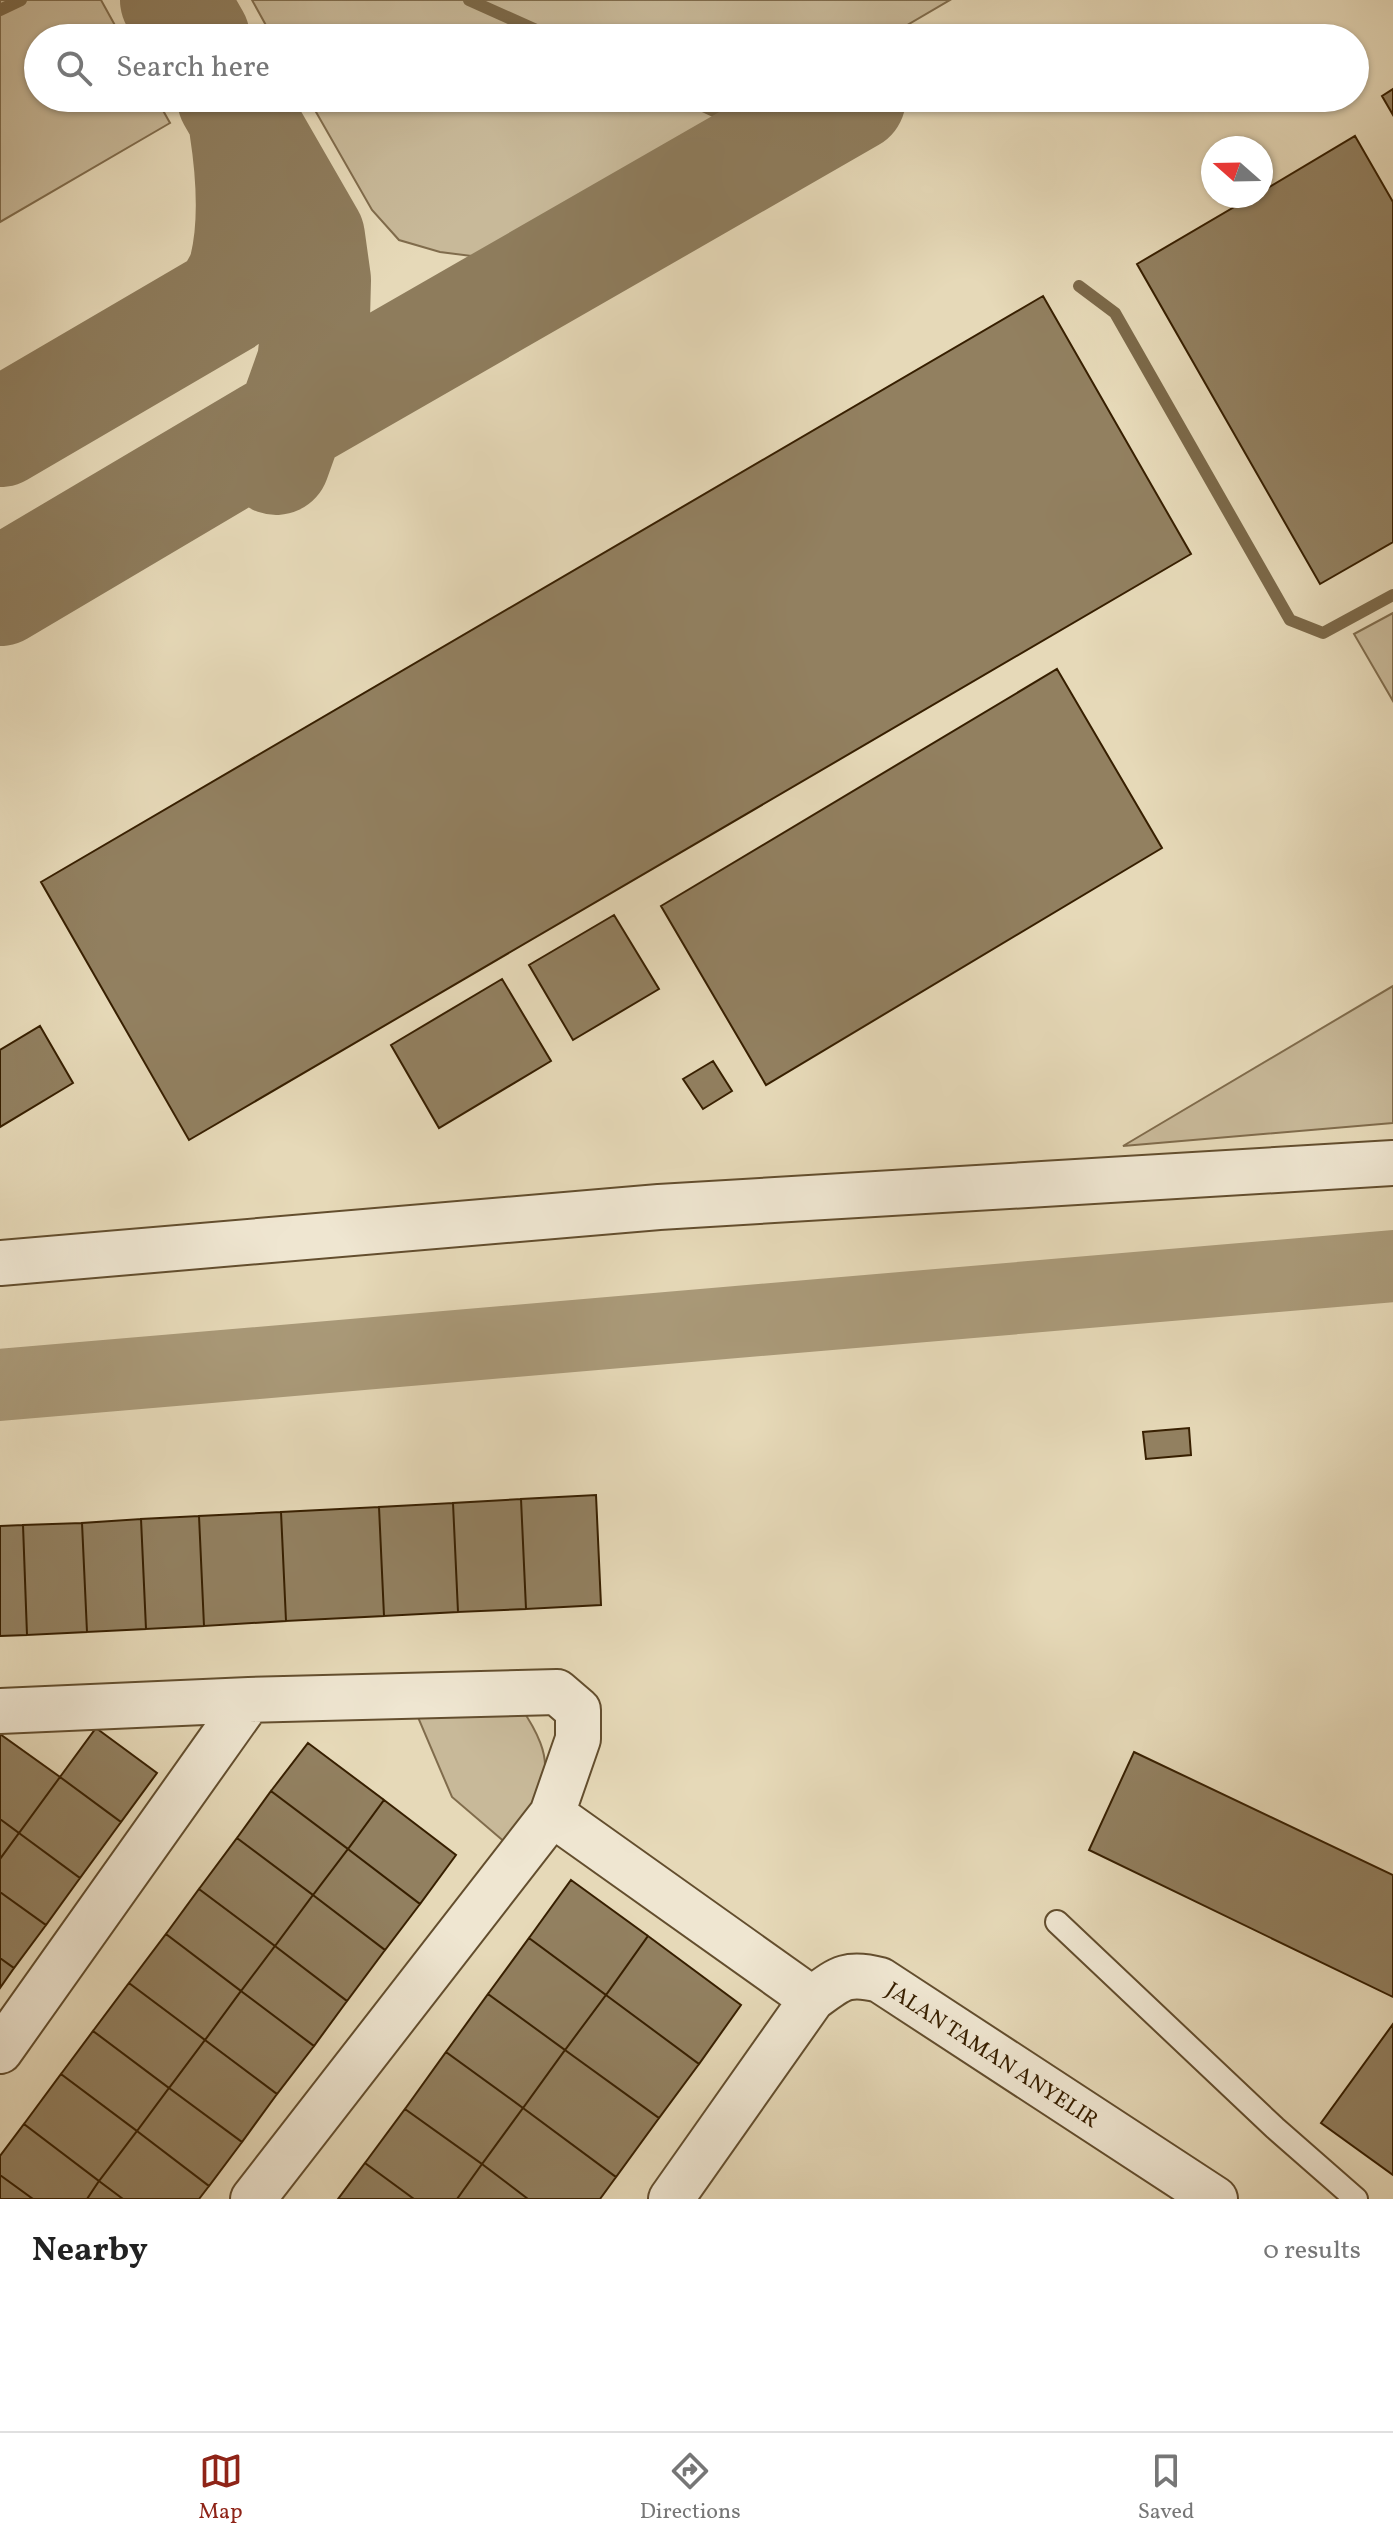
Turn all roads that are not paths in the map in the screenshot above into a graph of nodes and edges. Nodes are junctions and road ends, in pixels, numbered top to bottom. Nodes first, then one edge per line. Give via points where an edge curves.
1 (1393, 1163) edge
2 (0, 1263) edge
3 (249, 1700) junction
4 (0, 1711) edge
5 (552, 1814) junction
6 (1057, 1922) dead end
7 (812, 1999) junction
8 (0, 2051) edge
9 (253, 2199) edge
10 (671, 2199) edge
11 (1215, 2199) edge
12 (1356, 2199) edge

1 - 2 street via 659,1207
3 - 4 street
3 - 5 street via 557,1692 578,1710 578,1739
3 - 8 street
5 - 7 street
5 - 9 street
6 - 12 lane
7 - 10 street, JALAN TAMAN ANYELIR
7 - 11 street, JALAN TAMAN ANYELIR via 840,1978 857,1974 880,1980

